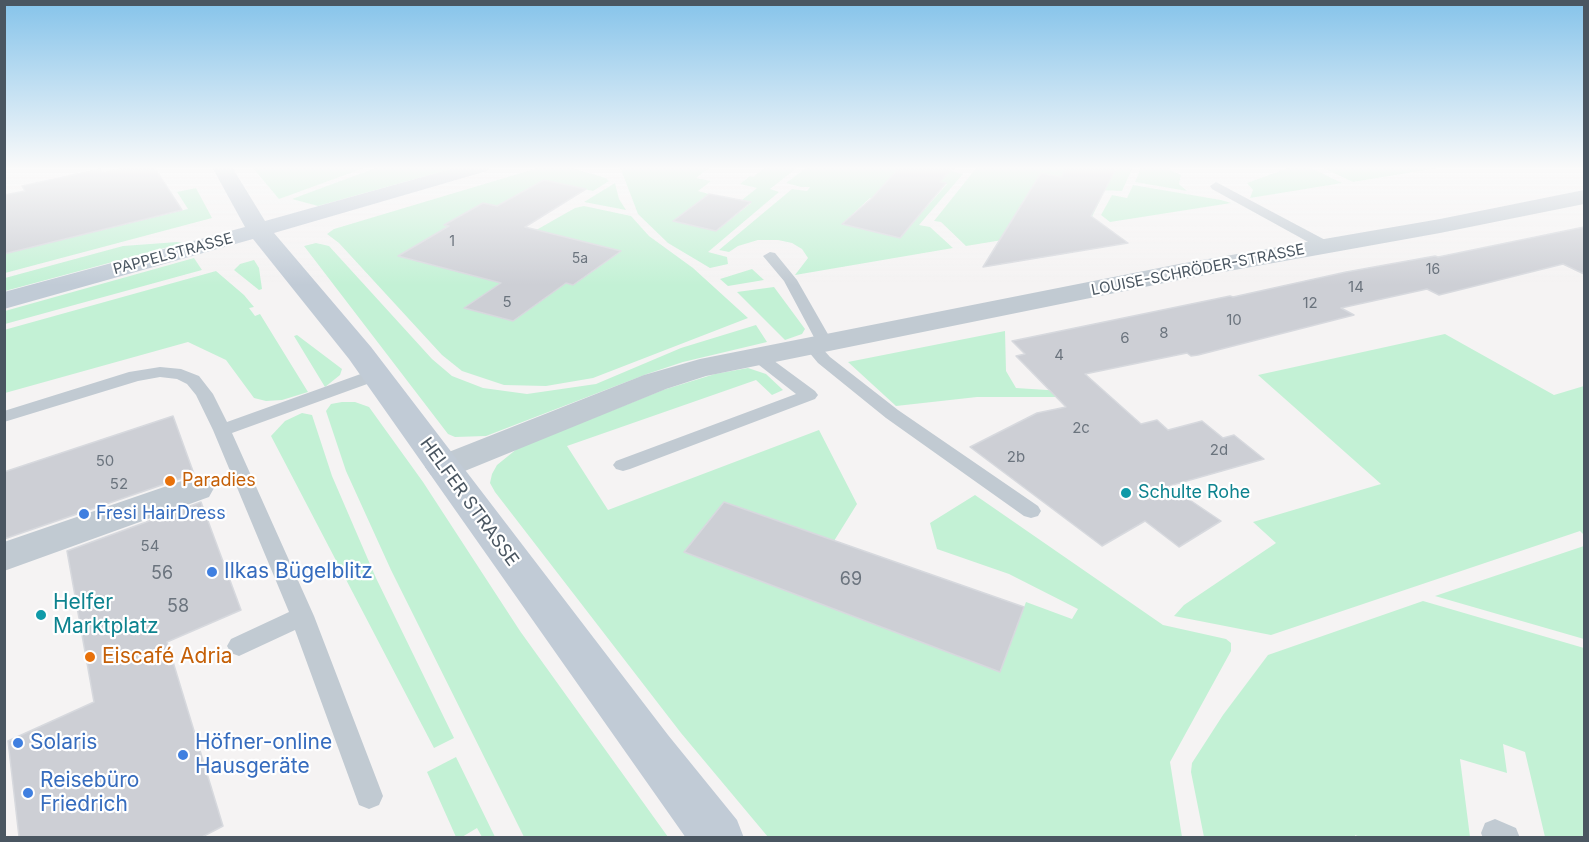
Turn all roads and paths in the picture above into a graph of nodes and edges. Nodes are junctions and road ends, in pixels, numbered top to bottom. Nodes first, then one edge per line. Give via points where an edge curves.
1 (245, 206) edge
2 (344, 206) edge
3 (1253, 206) edge
4 (1541, 206) edge
5 (259, 231) junction
6 (1324, 245) junction
7 (771, 256) dead end
8 (4, 301) edge
9 (818, 344) junction
10 (756, 356) junction
11 (375, 375) junction
12 (4, 417) edge
13 (222, 430) junction
14 (623, 465) dead end
15 (443, 467) junction
16 (196, 488) dead end
17 (1031, 511) dead end
18 (4, 558) edge
19 (302, 616) junction
20 (239, 646) dead end
21 (369, 796) dead end
22 (718, 837) edge

1 - 5 street, HELFER STRASSE
2 - 5 street, PAPPELSTRASSE
3 - 6 lane
4 - 6 street, LOUISE-SCHRÖDER-STRASSE
5 - 8 street, PAPPELSTRASSE
5 - 11 street, HELFER STRASSE
6 - 9 street, LOUISE-SCHRÖDER-STRASSE
7 - 9 lane via 790,280
9 - 10 street, LOUISE-SCHRÖDER-STRASSE
9 - 17 lane via 824,360 892,414
10 - 14 lane via 809,395
10 - 15 street, LOUISE-SCHRÖDER-STRASSE via 654,382
11 - 13 lane
11 - 15 street, HELFER STRASSE
12 - 13 lane via 135,375 160,372 193,380
13 - 19 lane
15 - 22 street, HELFER STRASSE
16 - 18 street
19 - 20 lane
19 - 21 lane

